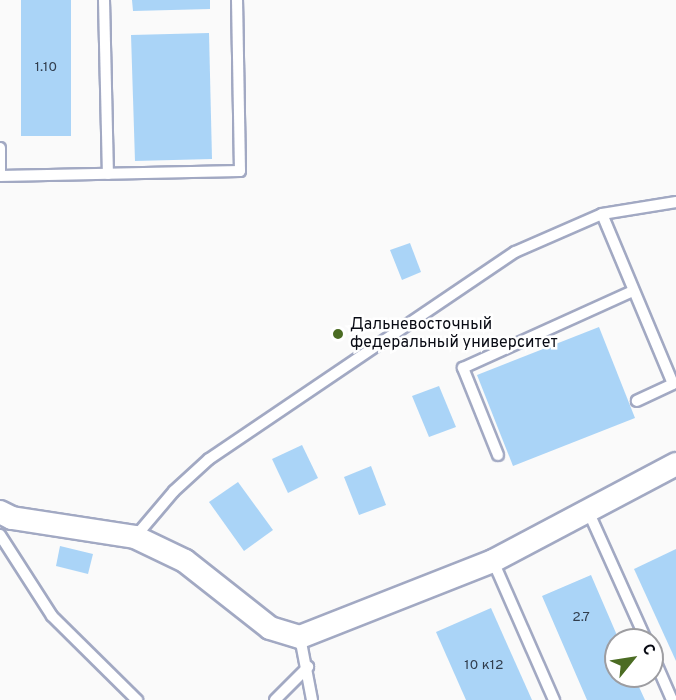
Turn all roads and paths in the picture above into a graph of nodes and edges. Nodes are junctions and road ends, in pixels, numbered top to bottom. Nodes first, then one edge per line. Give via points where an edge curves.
1 (104, 0) edge
2 (237, 0) edge
3 (0, 148) edge
4 (108, 174) junction
5 (676, 202) edge
6 (602, 214) junction
7 (633, 291) junction
8 (637, 401) dead end
9 (498, 455) dead end
10 (676, 464) edge
11 (0, 512) edge
12 (590, 513) junction
13 (0, 536) edge
14 (135, 537) junction
15 (493, 561) junction
16 (641, 628) edge
17 (300, 637) junction
18 (308, 667) junction
19 (664, 682) edge
20 (136, 700) edge
21 (275, 700) edge
22 (312, 700) edge
23 (554, 700) edge
24 (672, 700) edge

1 - 4 lane
2 - 4 lane via 240,171
3 - 4 lane via 0,176
5 - 6 lane
6 - 7 lane
6 - 14 lane via 515,252 209,459 174,491
7 - 8 lane via 673,384
7 - 9 lane via 463,368
10 - 12 street
11 - 14 street via 12,518
12 - 15 street
12 - 16 lane
13 - 20 lane via 52,616
14 - 17 street via 185,561 270,628
15 - 17 street
15 - 23 lane
17 - 18 lane
18 - 21 lane
18 - 22 lane
19 - 24 lane

